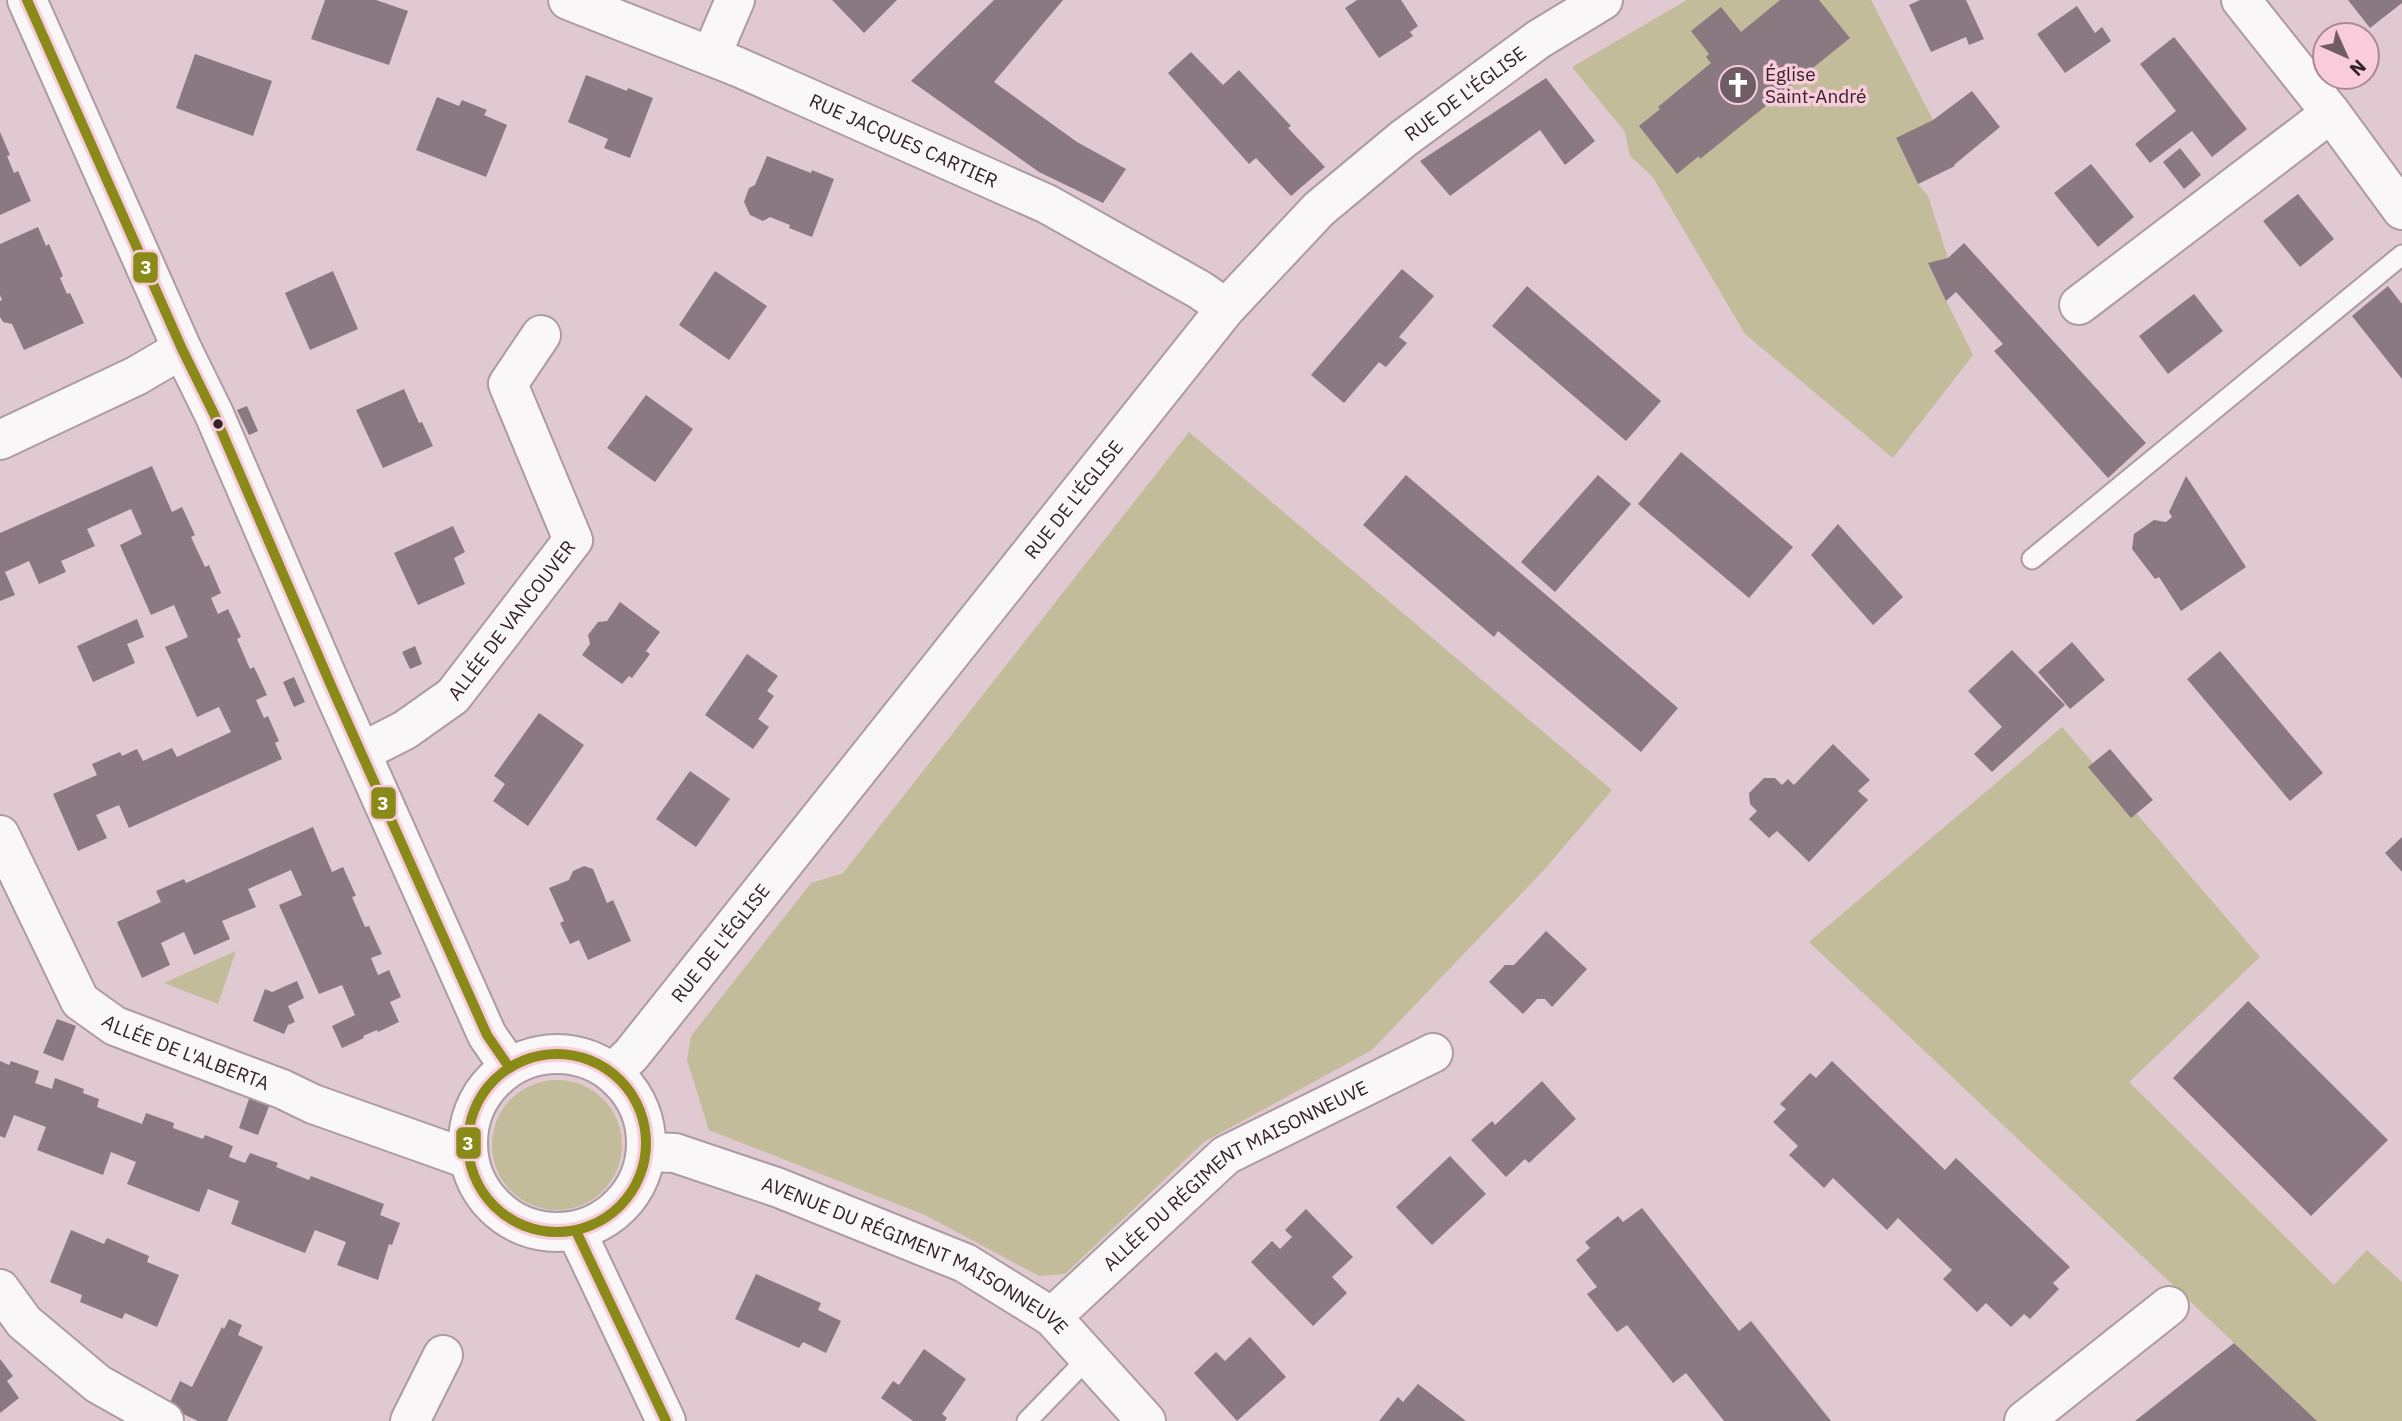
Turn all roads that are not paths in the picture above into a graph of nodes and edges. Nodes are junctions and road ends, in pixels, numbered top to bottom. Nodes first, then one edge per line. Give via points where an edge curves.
1 (27, 0) edge
2 (568, 0) edge
3 (735, 0) edge
4 (1603, 0) edge
5 (2241, 0) edge
6 (711, 56) junction
7 (2332, 113) junction
8 (2402, 210) edge
9 (2402, 255) edge
10 (2079, 305) dead end
11 (1226, 308) junction
12 (541, 335) dead end
13 (182, 349) junction
14 (0, 440) edge
15 (2032, 559) dead end
16 (362, 752) junction
17 (0, 835) edge
18 (1433, 1053) dead end
19 (509, 1067) junction
20 (613, 1072) junction
21 (647, 1152) junction
22 (468, 1159) junction
23 (576, 1231) junction
24 (0, 1289) edge
25 (2169, 1306) dead end
26 (1052, 1317) junction
27 (443, 1355) dead end
28 (1088, 1359) junction
29 (164, 1421) edge
30 (410, 1421) edge
31 (666, 1421) edge
32 (1027, 1421) edge
33 (1146, 1421) edge
34 (2024, 1421) edge

1 - 13 street
2 - 6 street, RUE JACQUES CARTIER
3 - 6 street
4 - 11 street, RUE DE L'ÉGLISE via 1539,39 1403,139 1319,209
5 - 7 street
6 - 11 street, RUE JACQUES CARTIER via 1047,204
7 - 8 street
7 - 10 street
9 - 15 lane
11 - 20 street, RUE DE L'ÉGLISE
12 - 16 street, ALLÉE DE VANCOUVER via 508,384 573,540 453,696 405,730
13 - 14 street via 136,376
13 - 16 street
16 - 19 street via 487,1035
17 - 22 street, ALLÉE DE L'ALBERTA via 80,1001 115,1026
18 - 26 street, ALLÉE DU RÉGIMENT MAISONNEUVE via 1226,1155
19 - 20 street via 551,1053 583,1056
19 - 22 street via 483,1091 469,1124
20 - 21 street via 633,1094 645,1121
21 - 23 street via 629,1196 613,1213
21 - 26 street, AVENUE DU RÉGIMENT MAISONNEUVE via 675,1153 928,1246 965,1263
22 - 23 street via 478,1186 496,1209 520,1224 547,1232
23 - 31 street
24 - 29 street via 24,1322 98,1384
25 - 34 street
26 - 28 street, AVENUE DU RÉGIMENT MAISONNEUVE
27 - 30 street
28 - 32 lane
28 - 33 street, AVENUE DU RÉGIMENT MAISONNEUVE

